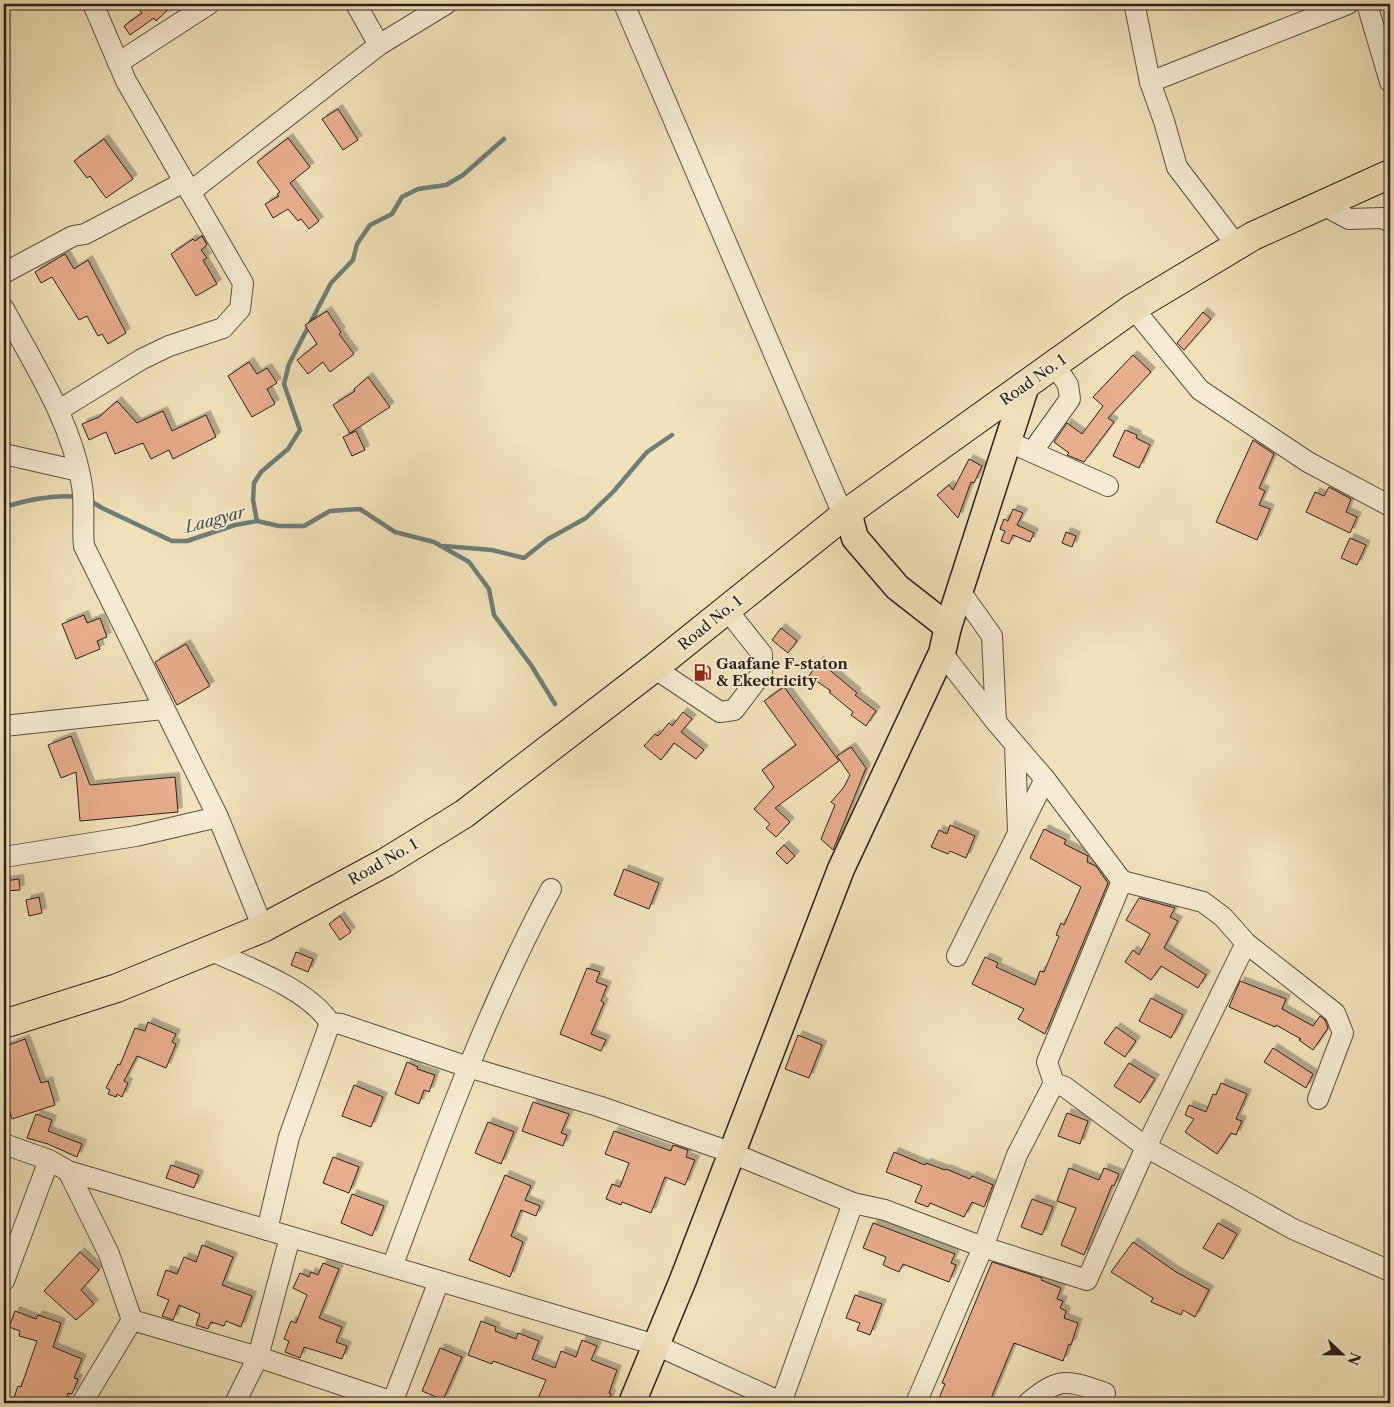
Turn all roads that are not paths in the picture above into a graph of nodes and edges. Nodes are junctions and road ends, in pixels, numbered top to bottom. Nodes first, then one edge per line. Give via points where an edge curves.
1 (93, 4) edge
2 (209, 4) edge
3 (356, 4) edge
4 (446, 4) edge
5 (624, 4) edge
6 (1137, 4) edge
7 (1348, 4) edge
8 (1366, 4) edge
9 (379, 45) junction
10 (118, 63) junction
11 (1150, 82) junction
12 (1390, 82) edge
13 (1390, 174) edge
14 (187, 187) junction
15 (1323, 204) junction
16 (1390, 222) edge
17 (1237, 246) junction
18 (4, 273) edge
19 (1133, 308) junction
20 (4, 309) edge
21 (1055, 365) junction
22 (1026, 386) junction
23 (59, 410) junction
24 (1007, 441) junction
25 (1032, 452) junction
26 (4, 454) edge
27 (79, 471) junction
28 (1108, 486) dead end
29 (1390, 506) edge
30 (846, 514) junction
31 (960, 591) junction
32 (727, 610) junction
33 (948, 627) junction
34 (942, 654) junction
35 (654, 668) junction
36 (163, 709) junction
37 (996, 722) junction
38 (4, 726) edge
39 (1015, 744) junction
40 (1045, 779) junction
41 (218, 817) junction
42 (1018, 833) junction
43 (4, 857) edge
44 (1122, 881) junction
45 (551, 889) dead end
46 (263, 928) junction
47 (1246, 943) junction
48 (210, 950) junction
49 (956, 956) dead end
50 (330, 1023) junction
51 (4, 1024) edge
52 (468, 1067) junction
53 (1054, 1083) junction
54 (1318, 1099) dead end
55 (4, 1144) edge
56 (1146, 1147) junction
57 (732, 1154) junction
58 (50, 1160) junction
59 (68, 1171) junction
60 (854, 1203) junction
61 (267, 1230) junction
62 (290, 1237) junction
63 (983, 1247) junction
64 (392, 1267) junction
65 (1390, 1271) edge
66 (4, 1281) edge
67 (439, 1281) junction
68 (132, 1320) junction
69 (656, 1345) junction
70 (258, 1357) junction
71 (1105, 1393) dead end
72 (82, 1403) edge
73 (235, 1403) edge
74 (394, 1403) edge
75 (632, 1403) edge
76 (782, 1403) edge
77 (916, 1403) edge
78 (1028, 1403) edge

1 - 10 street
2 - 10 street
3 - 9 street
4 - 9 street
5 - 30 street
6 - 11 street
7 - 11 street
8 - 12 street
9 - 14 street
10 - 14 street
11 - 17 street via 1177,167
13 - 15 highway, Road No. 1
14 - 18 street via 85,234 73,236
14 - 23 street via 243,284 240,309 222,328 142,359
15 - 16 street via 1349,219 1383,218
15 - 17 highway, Road No. 1
17 - 19 highway, Road No. 1
19 - 21 highway, Road No. 1
19 - 29 street via 1200,390 1308,462
20 - 23 street
21 - 22 highway, Road No. 1
21 - 25 street via 1068,385 1070,398
22 - 24 main road
22 - 30 highway, Road No. 1
23 - 27 street
24 - 25 street
24 - 31 main road
25 - 28 street
26 - 27 street
27 - 36 street via 84,546
30 - 32 highway, Road No. 1
30 - 33 main road via 855,538 897,587
31 - 33 main road
31 - 37 street via 992,636
32 - 35 highway, Road No. 1
32 - 35 street via 762,654 762,673 734,710 720,712
33 - 34 main road
34 - 37 street
34 - 57 main road via 841,869
35 - 46 highway, Road No. 1 via 464,814 386,862
36 - 38 street
36 - 41 street
37 - 39 street
39 - 40 street
39 - 42 street
40 - 42 street
40 - 44 street
41 - 43 street via 136,836
41 - 46 street
42 - 49 street
44 - 47 street via 1203,902 1223,917
44 - 53 street via 1047,1062
45 - 52 street via 520,946
46 - 48 highway, Road No. 1
47 - 54 street via 1335,1013 1343,1033
47 - 56 street
48 - 50 street via 286,986 324,1014
48 - 51 highway, Road No. 1 via 117,988
50 - 52 street via 342,1024
50 - 61 street via 289,1136
52 - 57 street via 598,1106
52 - 64 street
53 - 56 street via 1065,1087
53 - 63 street via 1017,1155
55 - 58 street
56 - 63 street via 1087,1280
56 - 65 street via 1293,1229
57 - 60 street
57 - 69 main road
58 - 59 street
58 - 66 street
59 - 61 street
59 - 68 street via 109,1254
60 - 63 street via 884,1210
60 - 76 street
61 - 62 street
62 - 64 street
62 - 70 street
63 - 77 street
64 - 67 street
67 - 69 street
67 - 74 street
68 - 70 street
68 - 72 street
69 - 75 main road
69 - 76 street
70 - 73 street
70 - 74 street
71 - 78 street via 1074,1382 1048,1386

